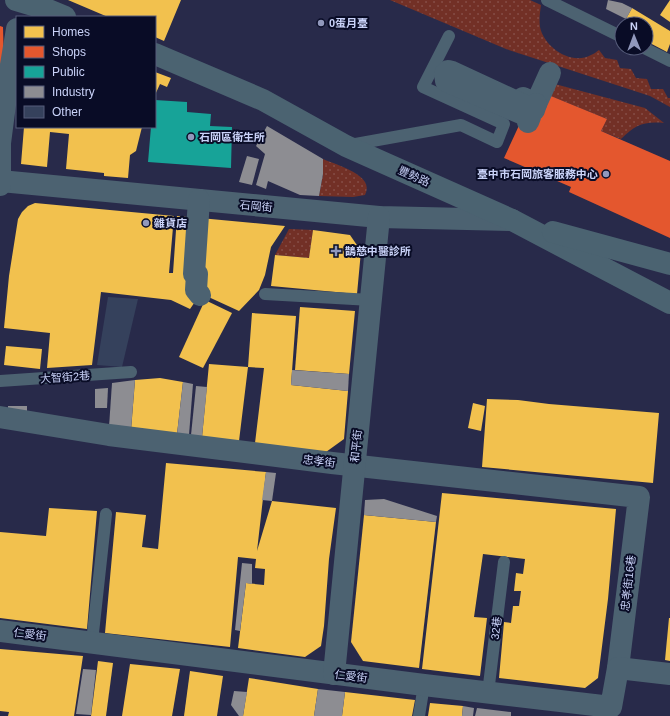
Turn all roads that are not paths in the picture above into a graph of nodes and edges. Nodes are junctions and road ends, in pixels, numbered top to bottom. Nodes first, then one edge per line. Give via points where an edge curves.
1 (547, 0) edge
2 (21, 4) edge
3 (62, 16) edge
4 (614, 33) edge
5 (16, 35) edge
6 (449, 36) dead end
7 (654, 53) edge
8 (156, 54) edge
9 (439, 57) junction
10 (670, 61) edge
11 (550, 73) dead end
12 (346, 146) junction
13 (0, 181) edge
14 (0, 184) edge
15 (199, 200) junction
16 (378, 217) junction
17 (512, 220) junction
18 (670, 264) edge
19 (265, 294) dead end
20 (200, 295) dead end
21 (370, 300) junction
22 (670, 303) edge
23 (131, 372) dead end
24 (0, 381) edge
25 (0, 418) edge
26 (354, 465) junction
27 (639, 497) joint
28 (106, 514) dead end
29 (504, 562) dead end
30 (0, 631) edge
31 (92, 642) junction
32 (618, 668) junction
33 (334, 674) junction
34 (670, 674) edge
35 (424, 685) junction
36 (488, 693) junction
37 (609, 712) edge
38 (420, 716) edge

1 - 4 lane
2 - 3 street
5 - 13 street via 0,143
6 - 9 lane
7 - 10 lane
8 - 12 street, 豐勢路 via 263,100
9 - 11 street via 532,113
9 - 12 lane via 424,87 504,124 497,142 461,125
12 - 17 street, 豐勢路
13 - 14 street
13 - 15 street, 石岡街
15 - 16 street, 石岡街
15 - 20 street via 194,274 197,274 196,290
16 - 17 street, 石岡街
16 - 21 street, 和平街
17 - 18 street
17 - 22 street, 豐勢路
19 - 21 lane
21 - 26 street, 和平街
23 - 24 lane, 大智街2巷
25 - 26 street, 忠孝街 via 109,435
26 - 27 street, 忠孝街
26 - 33 street, 和平街
27 - 32 street, 忠孝街16巷
28 - 31 lane
29 - 36 lane, 32巷
30 - 31 street, 仁愛街
31 - 33 street, 仁愛街
32 - 34 street
32 - 37 street, 仁愛街
33 - 35 street, 仁愛街
35 - 36 street, 仁愛街
35 - 38 lane
36 - 37 street, 仁愛街

